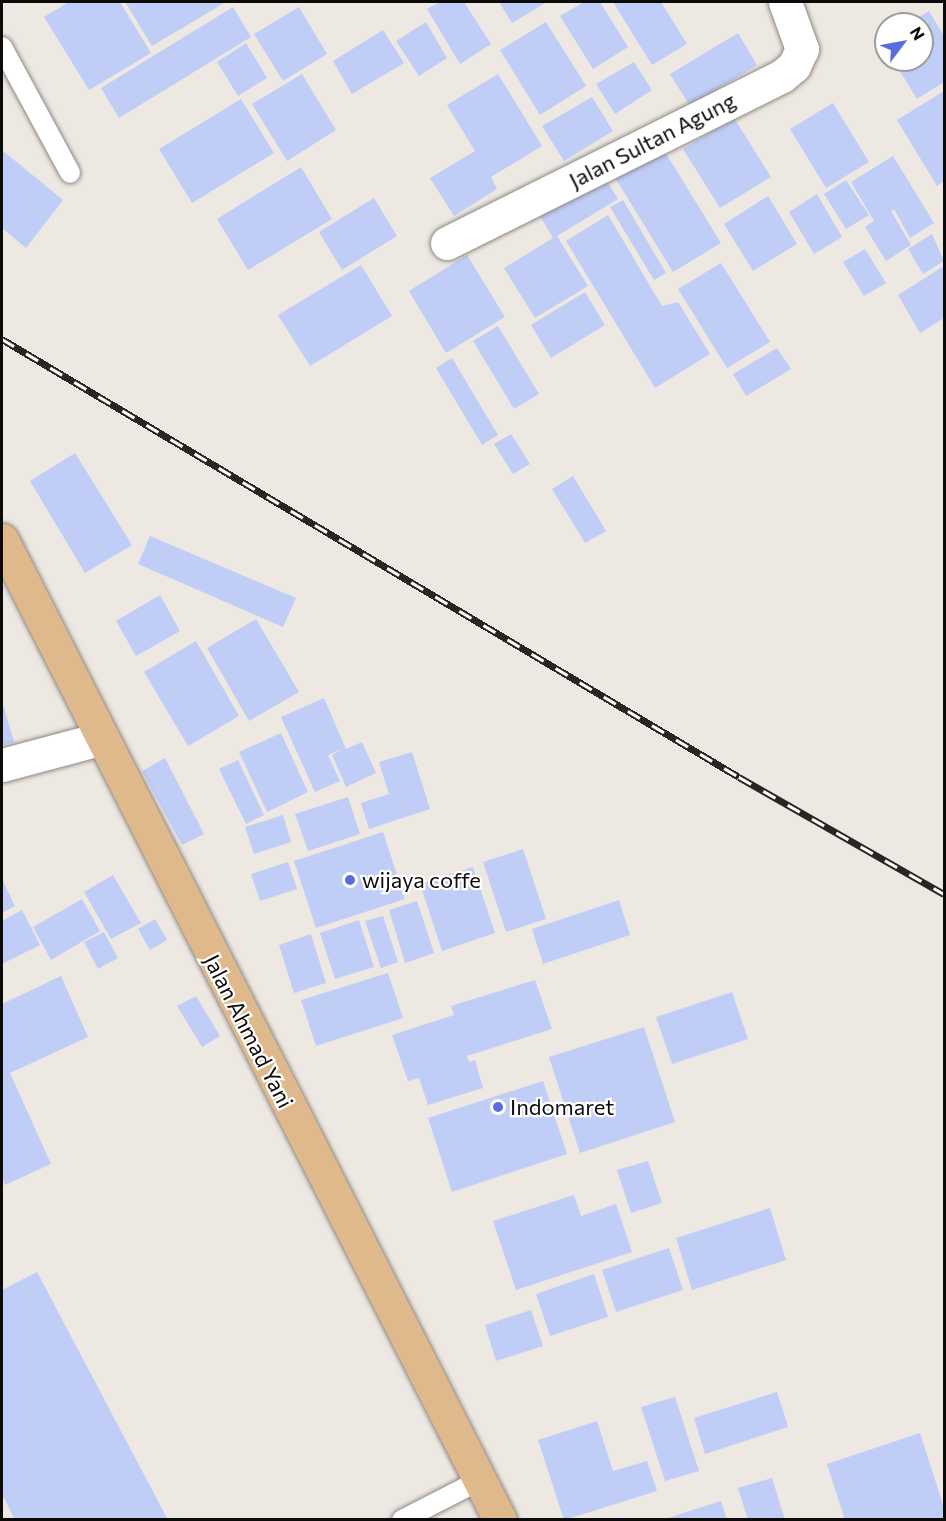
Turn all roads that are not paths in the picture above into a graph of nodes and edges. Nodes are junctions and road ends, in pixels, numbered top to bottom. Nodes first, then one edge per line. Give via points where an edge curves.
1 (785, 2) edge
2 (2, 47) edge
3 (70, 173) dead end
4 (447, 243) dead end
5 (2, 540) edge
6 (100, 739) junction
7 (2, 765) edge
8 (480, 1480) junction
9 (402, 1520) edge
10 (500, 1520) edge

1 - 4 street, Jalan Sultan Agung via 802,49 794,66 782,76
2 - 3 lane
5 - 6 main road, Jalan Ahmad Yani
6 - 7 street
6 - 8 main road, Jalan Ahmad Yani
8 - 9 lane
8 - 10 main road, Jalan Ahmad Yani

